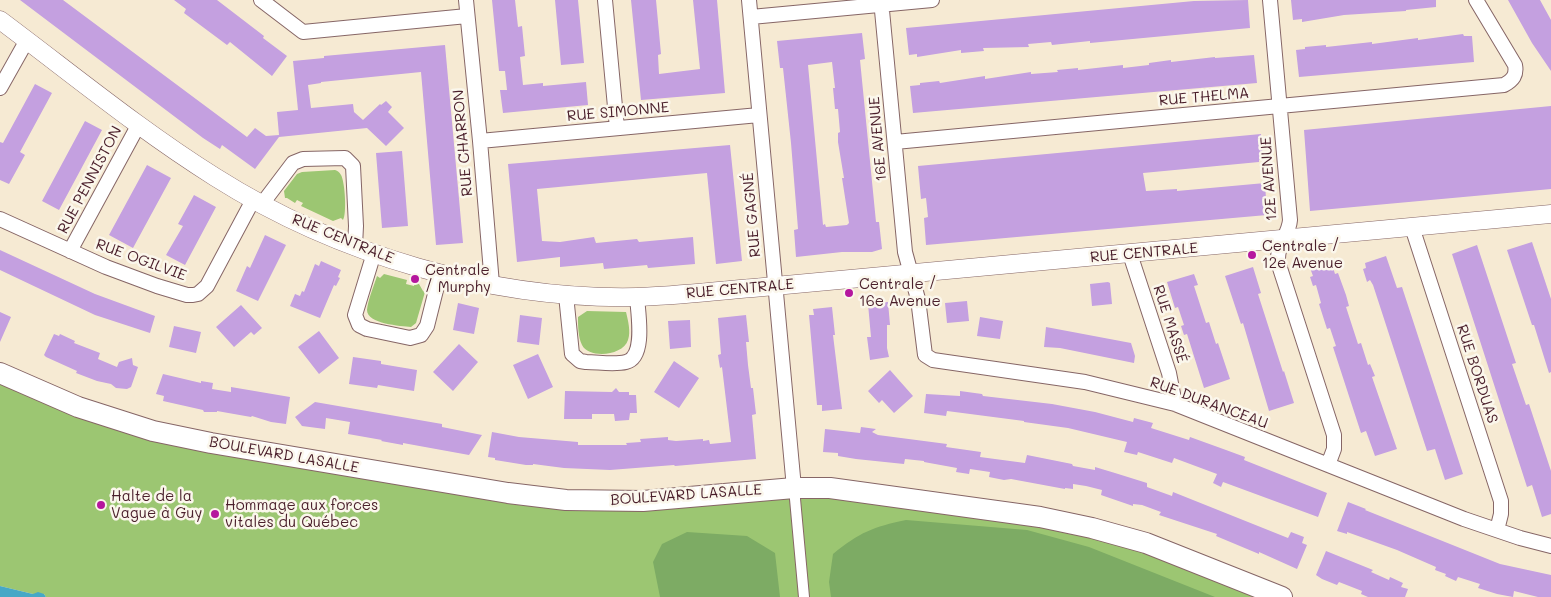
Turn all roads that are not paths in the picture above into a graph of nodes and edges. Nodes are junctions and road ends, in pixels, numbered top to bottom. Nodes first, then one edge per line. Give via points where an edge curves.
1 (261, 0) edge
2 (466, 0) edge
3 (605, 0) edge
4 (749, 0) edge
5 (932, 0) edge
6 (1270, 0) edge
7 (1476, 0) edge
8 (881, 2) edge
9 (467, 16) junction
10 (750, 17) junction
11 (0, 20) edge
12 (27, 40) junction
13 (0, 88) edge
14 (1280, 106) junction
15 (760, 115) junction
16 (139, 124) junction
17 (617, 128) junction
18 (480, 141) junction
19 (895, 142) junction
20 (258, 202) junction
21 (1551, 214) edge
22 (0, 219) edge
23 (1412, 228) junction
24 (1282, 240) junction
25 (355, 246) junction
26 (70, 250) junction
27 (374, 254) junction
28 (1130, 254) junction
29 (440, 274) junction
30 (911, 274) junction
31 (492, 284) junction
32 (775, 286) junction
33 (566, 294) junction
34 (637, 297) junction
35 (0, 373) edge
36 (1176, 404) junction
37 (1328, 465) junction
38 (794, 488) junction
39 (1497, 530) junction
40 (1551, 546) edge
41 (804, 597) edge
42 (1282, 597) edge

1 - 9 street via 303,32
2 - 9 street, RUE CHARRON
3 - 17 street
4 - 10 street, RUE GAGNÉ
5 - 8 street
6 - 14 street, 12E AVENUE
7 - 14 street, RUE THELMA via 1515,65 1514,78 1504,85
8 - 10 street
8 - 19 street, 16E AVENUE
9 - 18 street, RUE CHARRON
10 - 15 street, RUE GAGNÉ
11 - 12 street, RUE CENTRALE
12 - 13 street
12 - 16 street, RUE CENTRALE
14 - 19 street, RUE THELMA
14 - 24 street, 12E AVENUE via 1290,220
15 - 17 street, RUE SIMONNE
15 - 32 street, RUE GAGNÉ
16 - 20 street, RUE CENTRALE via 196,165
16 - 26 street, RUE PENNISTON
17 - 18 street, RUE SIMONNE
18 - 31 street, RUE CHARRON
19 - 30 street, 16E AVENUE via 905,252
20 - 25 street, RUE CENTRALE
20 - 25 street via 293,164 303,159 345,158 353,166
20 - 26 street, RUE OGILVIE via 207,286 198,294 187,295 148,283
21 - 23 street, RUE CENTRALE
22 - 26 street, RUE OGILVIE
23 - 24 street, RUE CENTRALE
23 - 39 street, RUE BORDUAS via 1501,501 1502,514
24 - 28 street, RUE CENTRALE
24 - 37 street, 12E AVENUE via 1278,262 1335,440
25 - 27 street, RUE CENTRALE
27 - 29 street, RUE CENTRALE
27 - 29 street via 355,315 360,326 367,329 410,338 421,336 427,326
28 - 30 street, RUE CENTRALE
28 - 36 street, RUE MASSÉ
29 - 31 street, RUE CENTRALE
30 - 32 street, RUE CENTRALE
30 - 36 street, RUE DURANCEAU via 918,299 925,356 933,360 1085,382
31 - 33 street, RUE CENTRALE
32 - 34 street, RUE CENTRALE
32 - 38 street, RUE GAGNÉ
33 - 34 street, RUE CENTRALE
33 - 34 street via 572,354 586,362 624,363 633,359 639,347
35 - 38 main road, BOULEVARD LASALLE via 78,407 153,431 508,493 566,500 643,501
36 - 37 street, RUE DURANCEAU
37 - 39 street, RUE DURANCEAU
38 - 41 street
38 - 42 main road, BOULEVARD LASALLE via 844,489 1065,522 1146,543
39 - 40 street, RUE DURANCEAU

